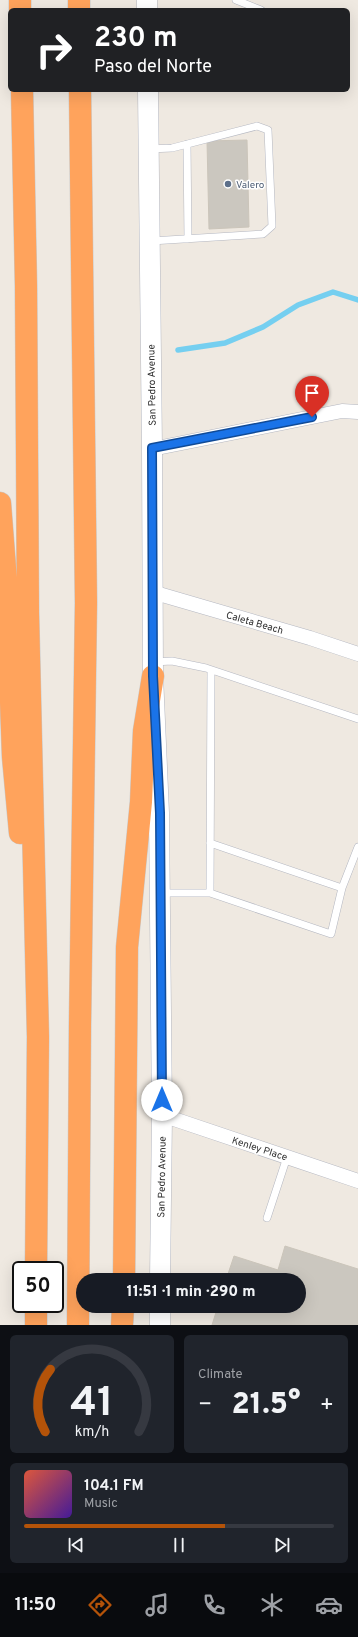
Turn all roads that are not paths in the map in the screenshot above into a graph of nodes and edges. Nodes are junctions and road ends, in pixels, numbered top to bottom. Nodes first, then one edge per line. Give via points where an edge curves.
1 (236, 0) edge
2 (256, 8) edge
3 (22, 92) edge
4 (80, 92) edge
5 (148, 92) edge
6 (188, 144) junction
7 (148, 149) junction
8 (188, 239) junction
9 (149, 241) junction
10 (358, 412) edge
11 (152, 448) junction
12 (0, 503) edge
13 (152, 592) junction
14 (358, 654) edge
15 (153, 669) junction
16 (211, 670) junction
17 (358, 719) edge
18 (210, 843) junction
19 (358, 847) edge
20 (342, 888) junction
21 (160, 893) junction
22 (210, 893) junction
23 (38, 1037) junction
24 (162, 1115) junction
25 (287, 1157) junction
26 (358, 1181) edge
27 (267, 1218) dead end
28 (36, 1261) edge
29 (124, 1273) edge
30 (160, 1273) edge
31 (36, 1313) edge
32 (123, 1313) edge
33 (160, 1313) edge
34 (36, 1325) edge
35 (78, 1325) edge
36 (122, 1325) edge
37 (160, 1325) edge

1 - 2 lane
3 - 23 highway via 28,614
4 - 35 highway via 86,603
5 - 7 main road, San Pedro Avenue
6 - 7 lane
6 - 8 lane
6 - 8 lane via 257,126 268,130 272,226 263,234
7 - 9 main road, San Pedro Avenue
8 - 9 lane
9 - 11 main road, San Pedro Avenue
10 - 11 street via 342,412
11 - 13 main road, San Pedro Avenue
12 - 23 highway via 7,593 13,757
13 - 14 street, Caleta Beach
13 - 15 main road, San Pedro Avenue
15 - 16 lane via 172,661
15 - 21 main road, San Pedro Avenue via 160,813
15 - 29 highway via 144,731 141,802 127,947
16 - 17 lane
16 - 18 lane
18 - 20 lane
18 - 22 lane
19 - 20 lane
20 - 22 lane via 331,934
21 - 22 lane
21 - 24 main road, San Pedro Avenue
23 - 28 highway
24 - 25 street, Kenley Place
24 - 30 main road, San Pedro Avenue
25 - 26 street, Kenley Place
25 - 27 lane
31 - 34 highway
32 - 36 highway
33 - 37 main road

